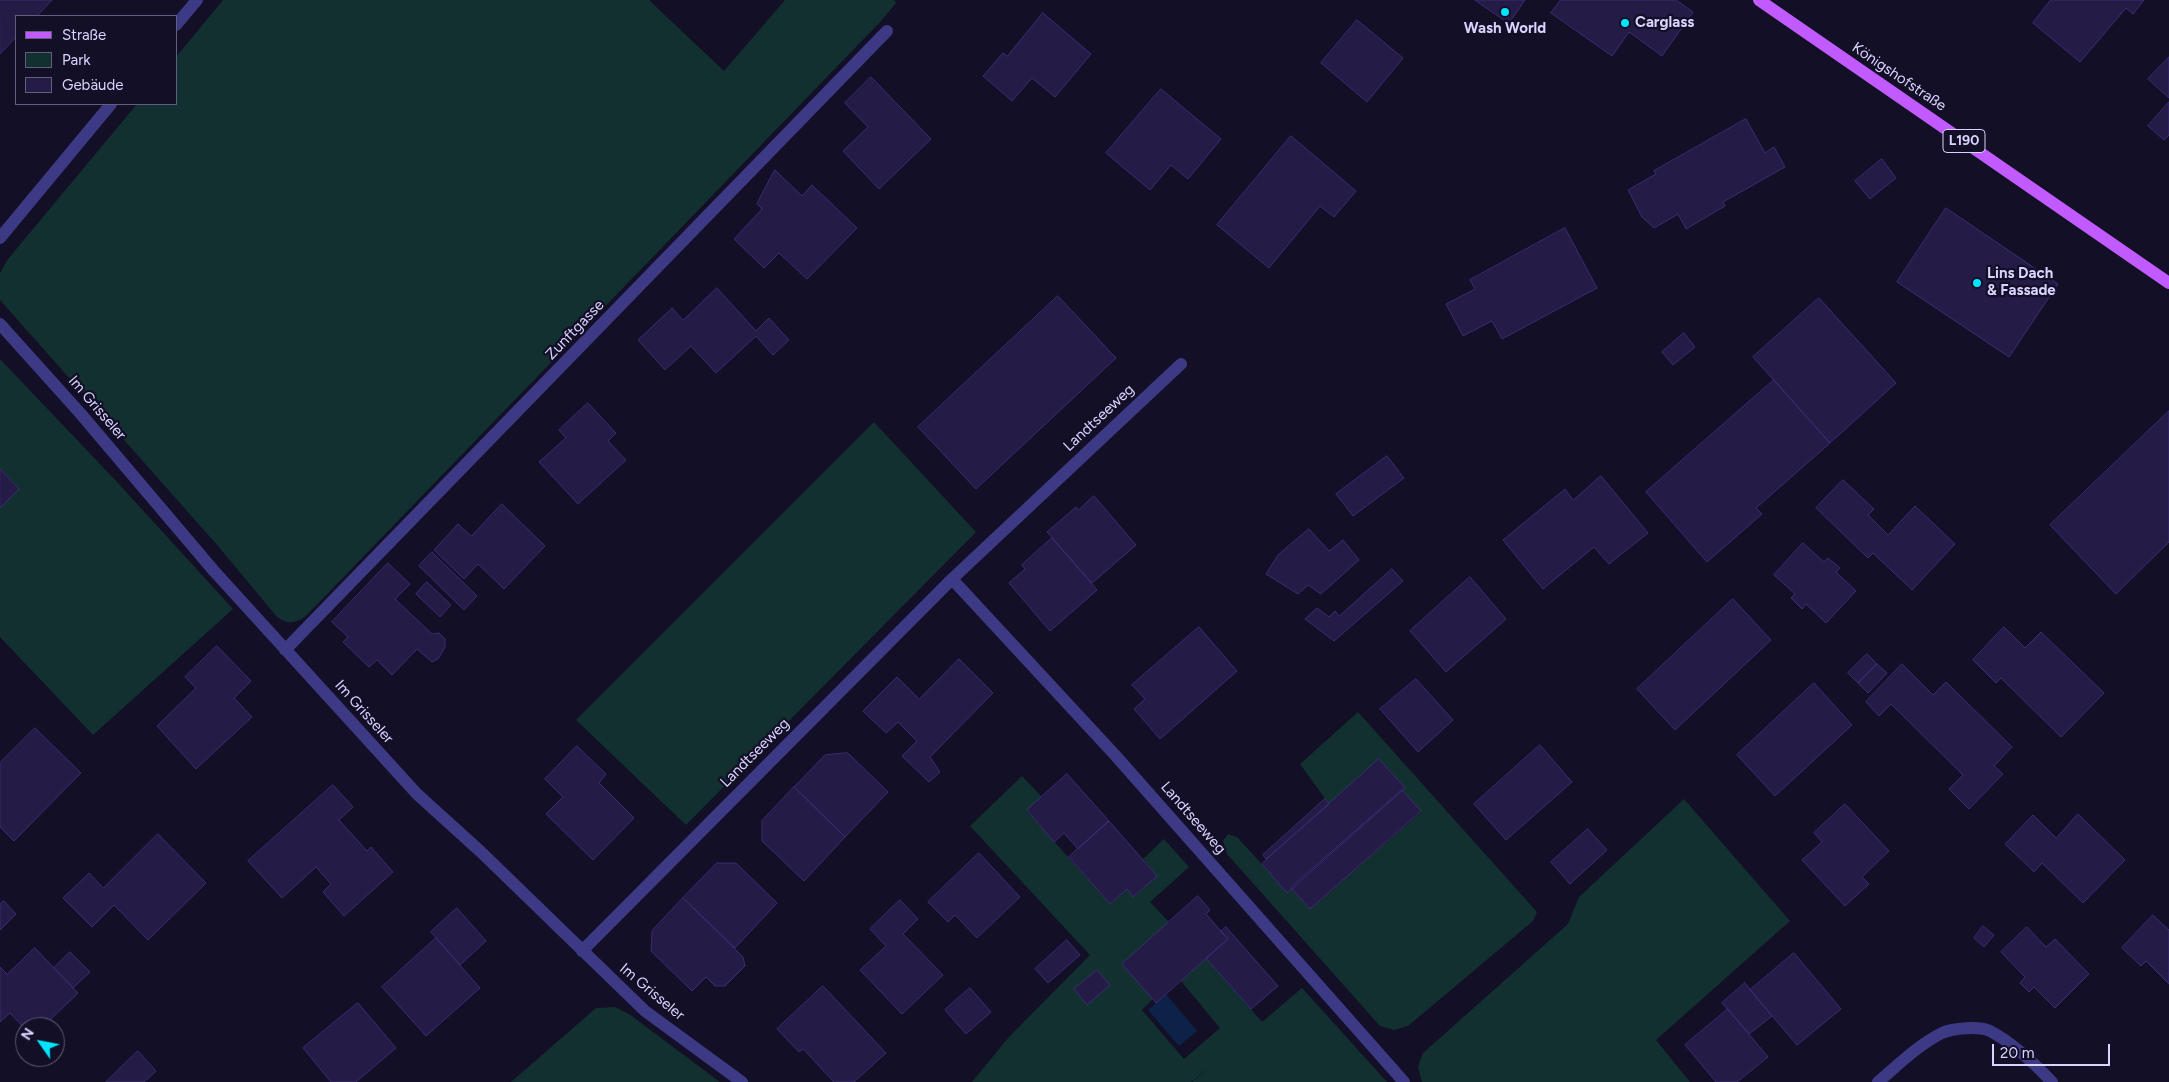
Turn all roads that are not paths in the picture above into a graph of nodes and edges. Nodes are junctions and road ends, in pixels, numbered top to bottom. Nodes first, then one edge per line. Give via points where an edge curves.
1 (197, 0) edge
2 (1759, 0) edge
3 (178, 23) edge
4 (887, 31) dead end
5 (110, 105) edge
6 (0, 238) edge
7 (2169, 283) edge
8 (0, 324) edge
9 (1181, 364) dead end
10 (952, 579) junction
11 (286, 650) junction
12 (582, 951) junction
13 (742, 1082) edge
14 (1404, 1082) edge
15 (1878, 1082) edge
16 (2052, 1082) edge

1 - 3 street
2 - 7 main road, Königshofstraße / L190
4 - 11 street, Zunftgasse
5 - 6 street
8 - 11 street, Im Grisseler
9 - 10 street, Landtseeweg
10 - 12 street, Landtseeweg
10 - 14 street, Landtseeweg via 1115,754
11 - 12 street, Im Grisseler via 417,794
12 - 13 street, Im Grisseler via 645,1011
15 - 16 street via 1914,1051 1943,1033 1969,1028 1989,1030

